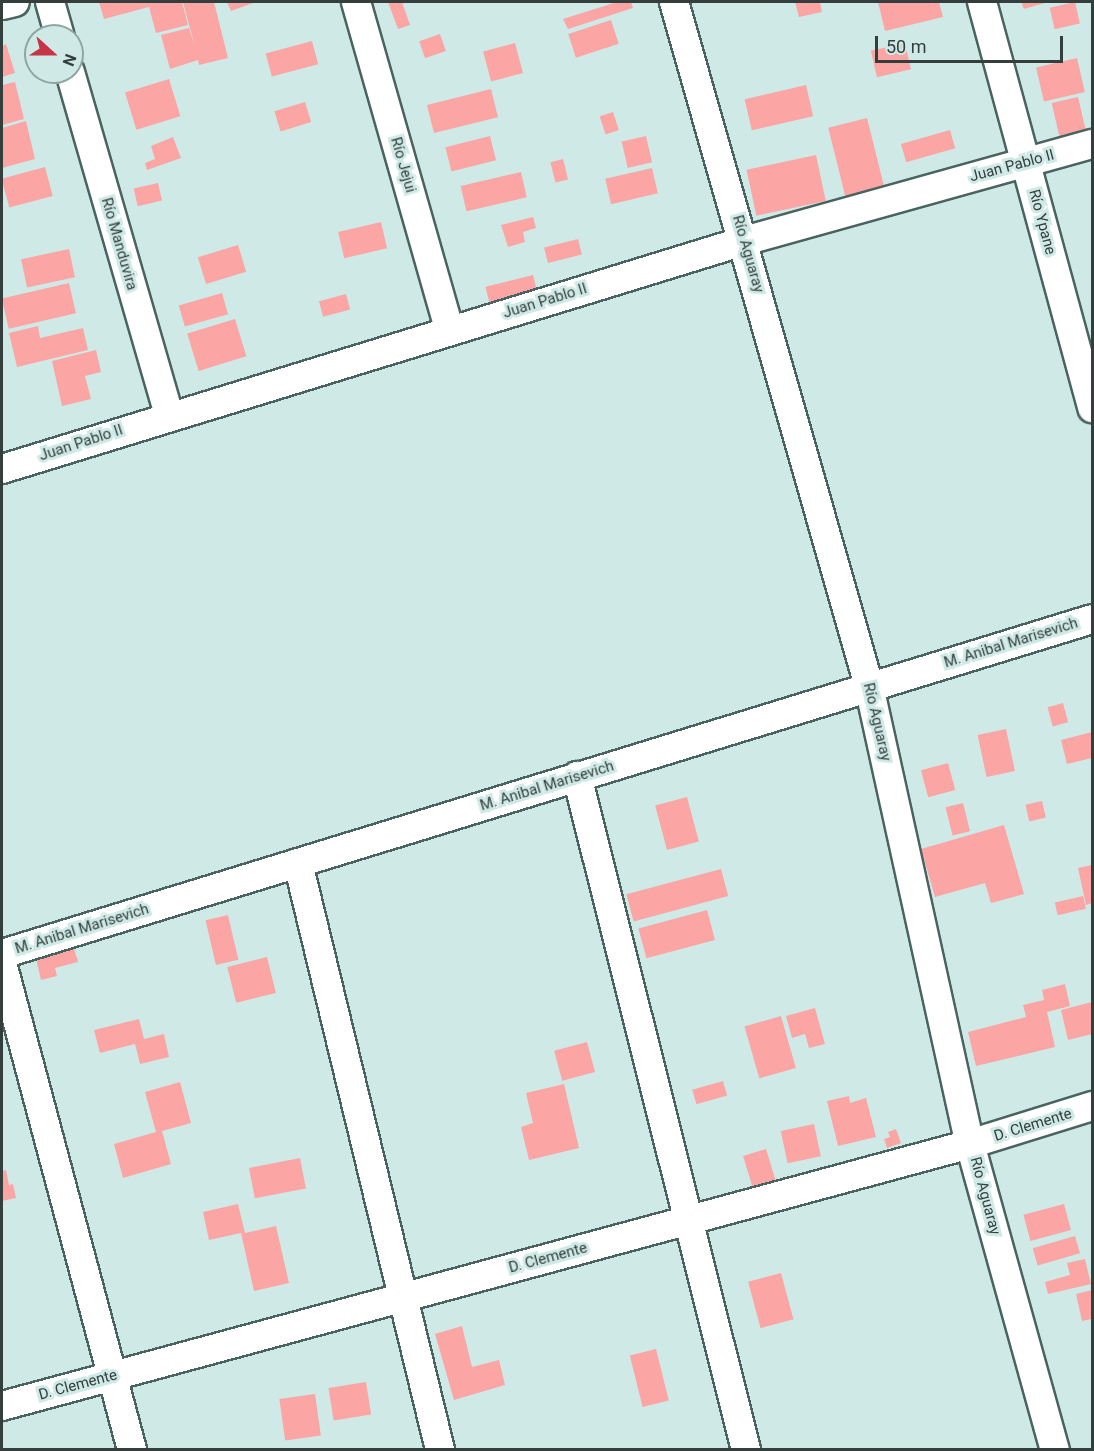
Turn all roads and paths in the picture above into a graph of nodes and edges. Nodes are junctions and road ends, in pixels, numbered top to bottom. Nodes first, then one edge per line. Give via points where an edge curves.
1 (15, 2) edge
2 (50, 2) edge
3 (356, 2) edge
4 (674, 2) edge
5 (982, 2) edge
6 (2, 5) edge
7 (56, 24) edge
8 (73, 84) edge
9 (1092, 144) edge
10 (1026, 162) junction
11 (744, 241) junction
12 (450, 329) junction
13 (1092, 408) edge
14 (169, 415) junction
15 (2, 469) edge
16 (1092, 619) edge
17 (869, 686) junction
18 (577, 776) junction
19 (297, 863) junction
20 (2, 954) edge
21 (2, 963) edge
22 (1092, 1106) edge
23 (970, 1144) junction
24 (688, 1220) junction
25 (404, 1297) junction
26 (112, 1376) junction
27 (2, 1406) edge
28 (132, 1449) edge
29 (440, 1449) edge
30 (746, 1449) edge
31 (1055, 1449) edge

1 - 6 street
2 - 7 street
3 - 12 street, Río Jejui
4 - 11 street, Río Aguaray
5 - 10 street, Río Ypane
8 - 14 street, Río Manduvira
9 - 10 street, Juan Pablo II
10 - 11 street, Juan Pablo II
10 - 13 street, Río Ypane
11 - 12 street, Juan Pablo II
11 - 17 street, Río Aguaray
12 - 14 street, Juan Pablo II
14 - 15 street, Juan Pablo II
16 - 17 street, M. Anibal Marisevich
17 - 18 street, M. Anibal Marisevich
17 - 23 street, Río Aguaray
18 - 19 street, M. Anibal Marisevich
18 - 24 street
19 - 20 street, M. Anibal Marisevich
19 - 25 street
21 - 26 street
22 - 23 street, D. Clemente
23 - 24 street, D. Clemente
23 - 31 street, Río Aguaray
24 - 25 street, D. Clemente
24 - 30 street
25 - 26 street, D. Clemente
25 - 29 street
26 - 27 street, D. Clemente
26 - 28 street

